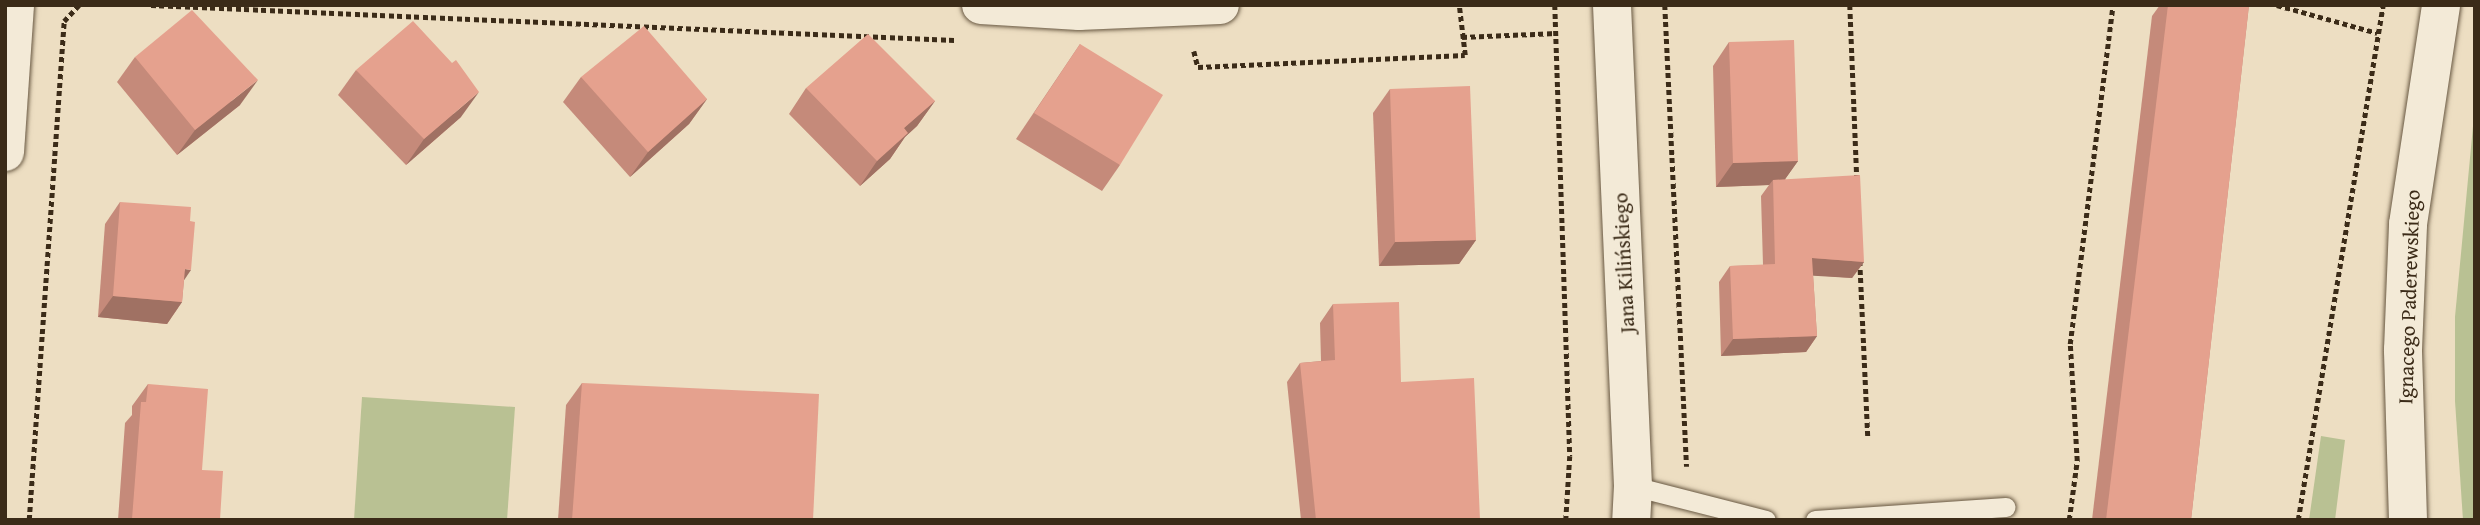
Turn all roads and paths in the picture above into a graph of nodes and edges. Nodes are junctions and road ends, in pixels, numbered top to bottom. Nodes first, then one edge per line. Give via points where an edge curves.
1 (15, 5) edge
2 (79, 5) edge
3 (151, 5) edge
4 (981, 5) edge
5 (1220, 5) edge
6 (1555, 5) edge
7 (1612, 5) edge
8 (1665, 5) edge
9 (1850, 5) edge
10 (2113, 5) edge
11 (2277, 5) edge
12 (2383, 5) edge
13 (2441, 5) edge
14 (438, 17) dead end
15 (1556, 33) junction
16 (2377, 33) junction
17 (1462, 37) dead end
18 (5, 152) edge
19 (1857, 187) edge
20 (1860, 257) edge
21 (1868, 439) dead end
22 (1689, 500) junction
23 (1632, 503) edge
24 (2006, 507) dead end
25 (2410, 516) edge
26 (29, 520) edge
27 (1566, 520) edge
28 (1766, 520) edge
29 (1815, 520) edge
30 (2069, 520) edge
31 (2298, 520) edge

1 - 18 street
2 - 26 path via 64,22
3 - 14 path
4 - 5 street via 1079,11
6 - 15 path
7 - 23 street, Jana Kilińskiego
8 - 22 path
9 - 19 path
10 - 30 path via 2070,344 2077,461
11 - 16 path
12 - 16 path
13 - 25 street, Ignacego Paderewskiego via 2408,224 2403,351
15 - 17 path
15 - 27 path via 1570,456
16 - 31 path
20 - 21 path
22 - 23 lane
22 - 28 lane
24 - 29 lane

